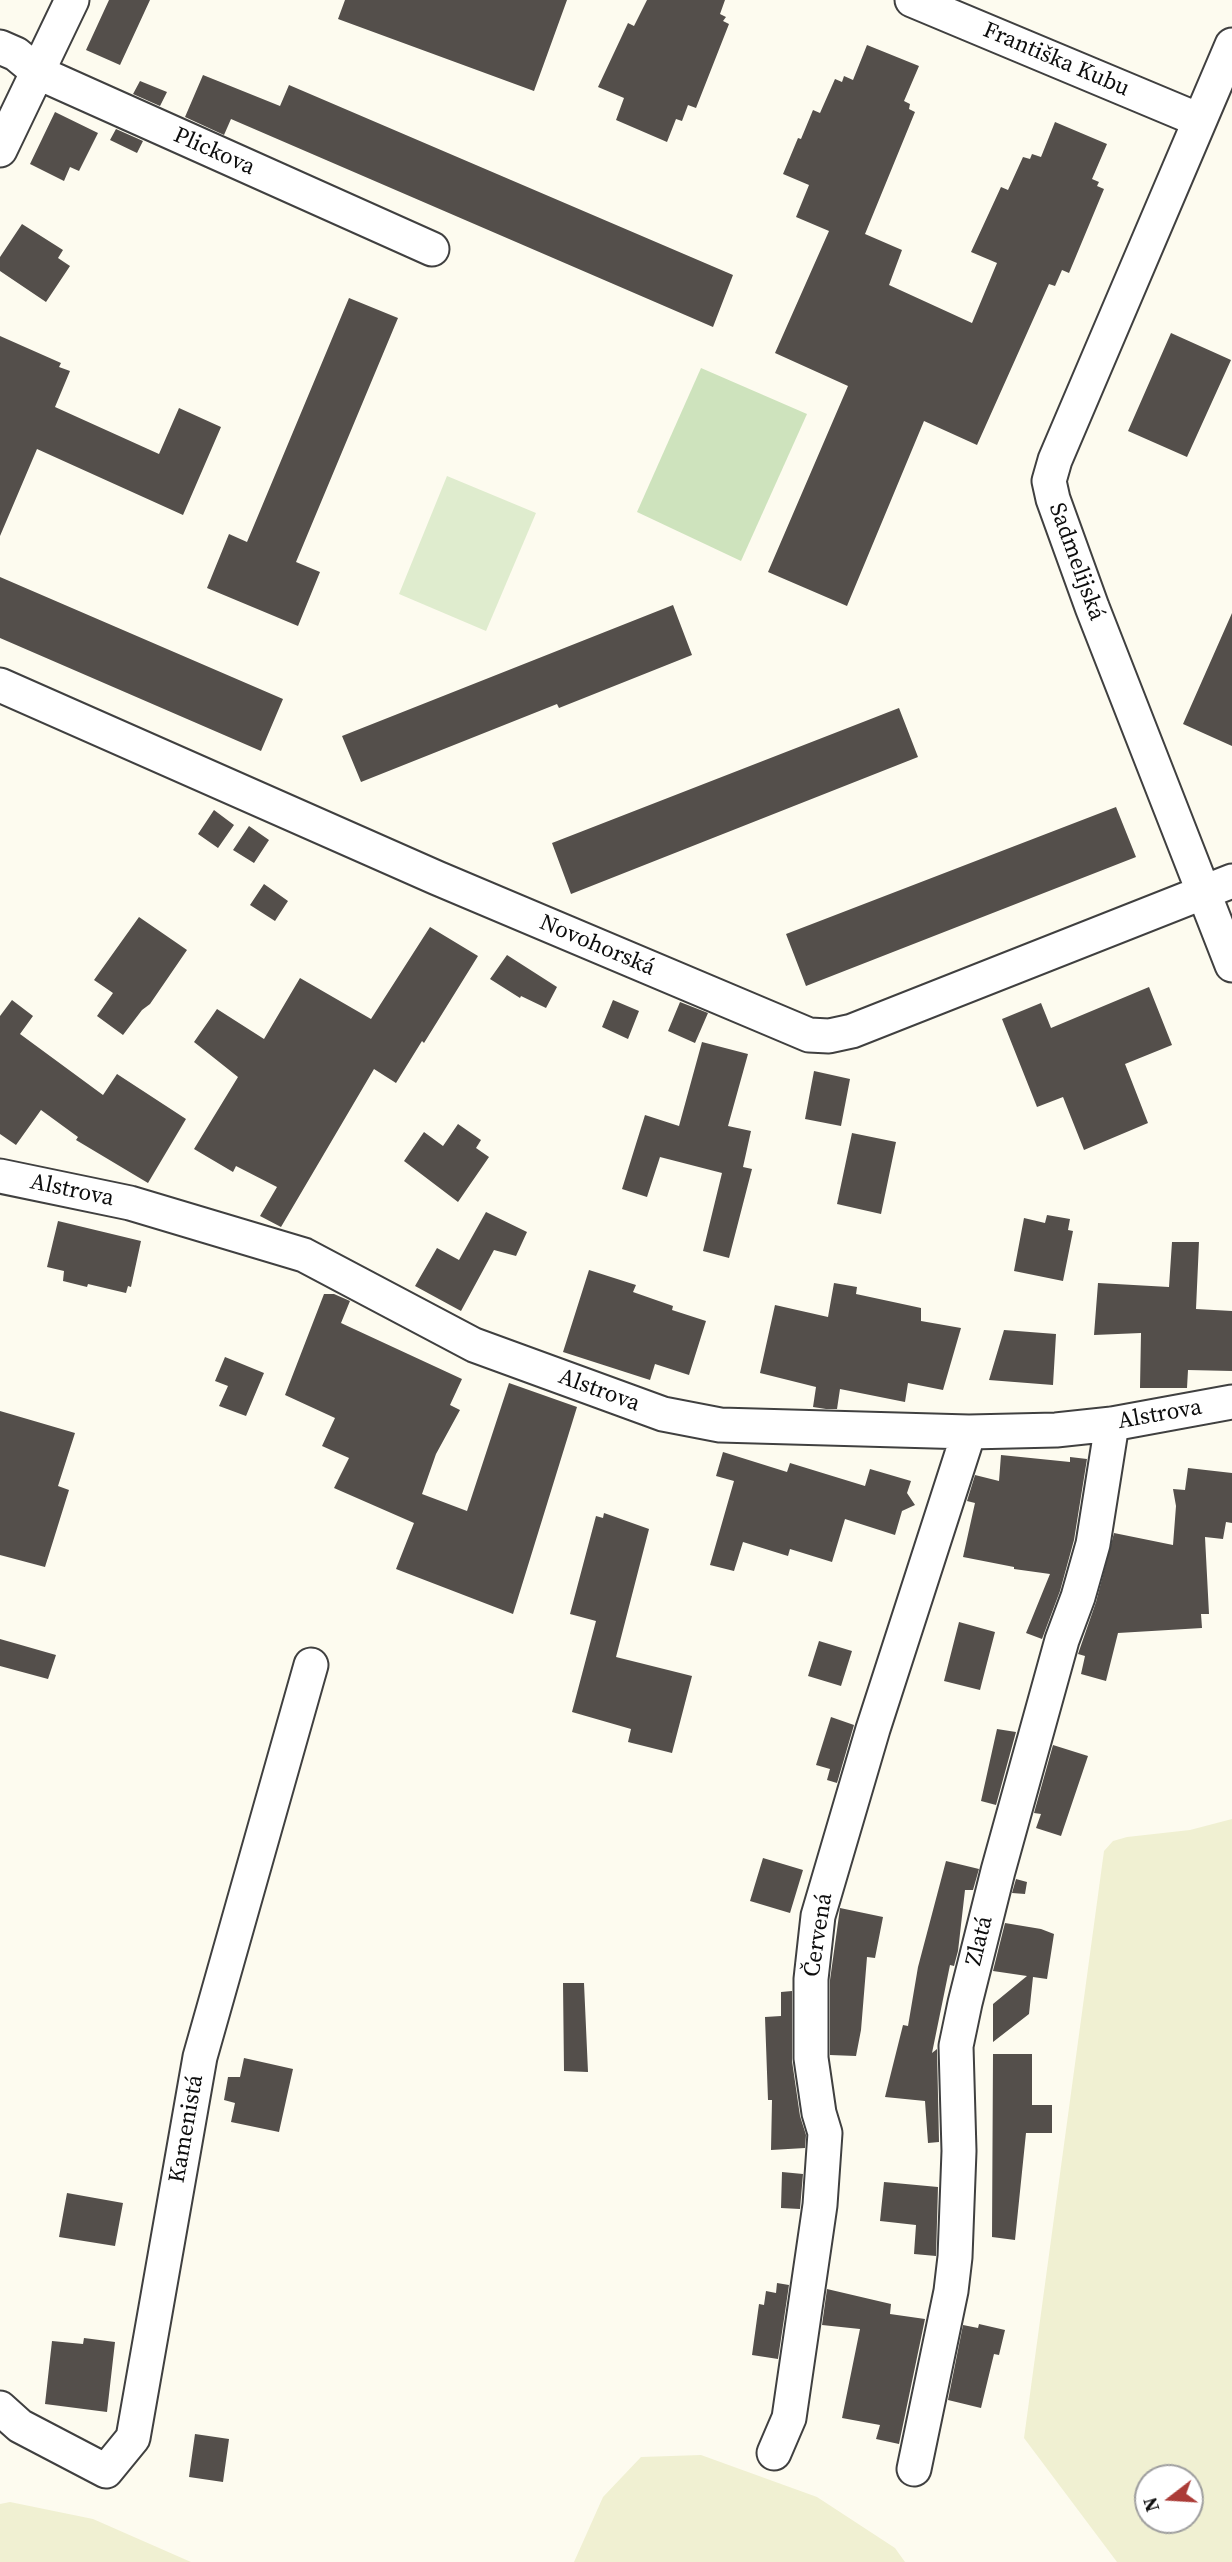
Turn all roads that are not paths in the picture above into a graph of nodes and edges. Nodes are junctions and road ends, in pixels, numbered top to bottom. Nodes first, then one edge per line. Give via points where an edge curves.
1 (72, 0) edge
2 (912, 0) edge
3 (1232, 45) edge
4 (0, 47) edge
5 (39, 73) junction
6 (1199, 120) junction
7 (0, 150) edge
8 (432, 249) dead end
9 (0, 685) edge
10 (1217, 886) edge
11 (1232, 965) edge
12 (0, 1176) edge
13 (1232, 1402) edge
14 (1112, 1424) junction
15 (969, 1433) junction
16 (311, 1665) dead end
17 (0, 2408) edge
18 (774, 2453) dead end
19 (914, 2469) dead end

1 - 5 street
2 - 6 street, Františka Kubu
3 - 6 street, Sadmelijská
4 - 5 street, Plickova
5 - 7 street
5 - 8 street, Plickova
6 - 10 street, Sadmelijská via 1049,481 1070,548
9 - 10 street, Novohorská via 808,1035 852,1031
10 - 11 street, Sadmelijská
12 - 15 street, Alstrova via 130,1203 304,1255 474,1345 663,1414 720,1425
13 - 14 street, Alstrova
14 - 15 street, Alstrova
14 - 19 street, Zlatá via 1093,1544 998,1871 956,2046 955,2258
15 - 18 street, Červená via 818,1916 810,2058 825,2133 820,2205 789,2418
16 - 17 street, Kamenistá via 200,2057 133,2438 106,2472 20,2426

